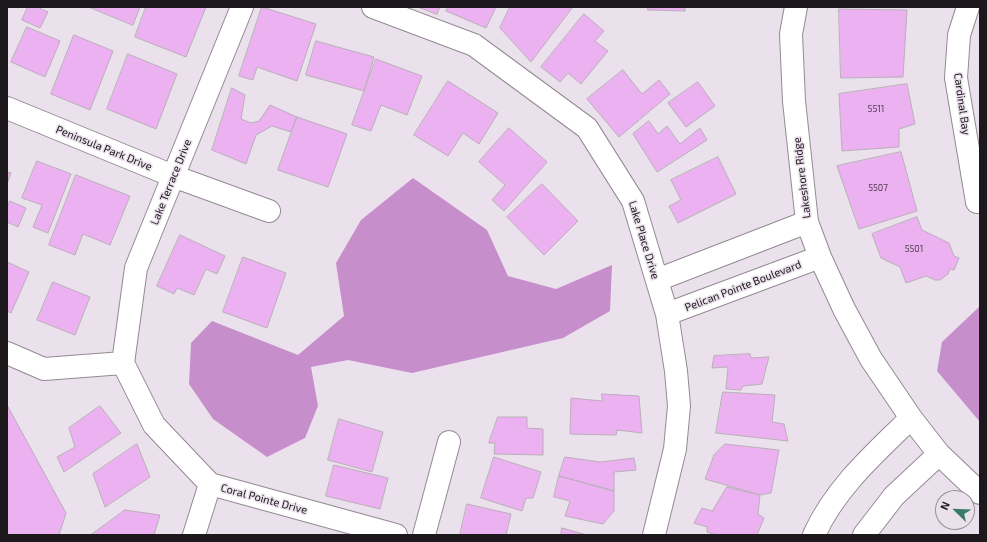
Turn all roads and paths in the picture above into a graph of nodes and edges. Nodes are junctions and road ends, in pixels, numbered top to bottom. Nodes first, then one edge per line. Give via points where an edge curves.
1 (242, 7) edge
2 (373, 7) edge
3 (796, 7) edge
4 (968, 7) edge
5 (7, 108) edge
6 (173, 176) junction
7 (977, 202) dead end
8 (269, 211) dead end
9 (807, 222) junction
10 (820, 257) junction
11 (657, 280) junction
12 (667, 314) junction
13 (7, 353) edge
14 (122, 363) junction
15 (911, 418) junction
16 (449, 442) dead end
17 (939, 454) junction
18 (210, 484) junction
19 (980, 493) edge
20 (194, 535) edge
21 (396, 535) edge
22 (424, 535) edge
23 (654, 535) edge
24 (814, 535) edge
25 (864, 535) edge

1 - 6 street, Lake Terrace Drive
2 - 11 street, Lake Place Drive via 474,45 587,128 633,200
3 - 9 street, Lakeshore Ridge via 792,34 794,101
4 - 7 street, Cardinal Bay via 959,35 956,78
5 - 6 street, Peninsula Park Drive
6 - 8 street, Peninsula Park Drive
6 - 14 street, Lake Terrace Drive via 136,268
9 - 10 street, Lakeshore Ridge
9 - 11 street
10 - 12 street, Pelican Pointe Boulevard
10 - 15 street, Lakeshore Ridge via 871,359
11 - 12 street, Lake Place Drive
12 - 23 street, Lake Place Drive via 679,406 676,449
13 - 14 street via 44,369
14 - 18 street, Coral Pointe Drive via 154,425
15 - 17 street, Lakeshore Ridge
15 - 24 street via 838,494
16 - 22 street
17 - 19 street, Lakeshore Ridge
17 - 25 street via 894,496
18 - 20 street
18 - 21 street, Coral Pointe Drive

